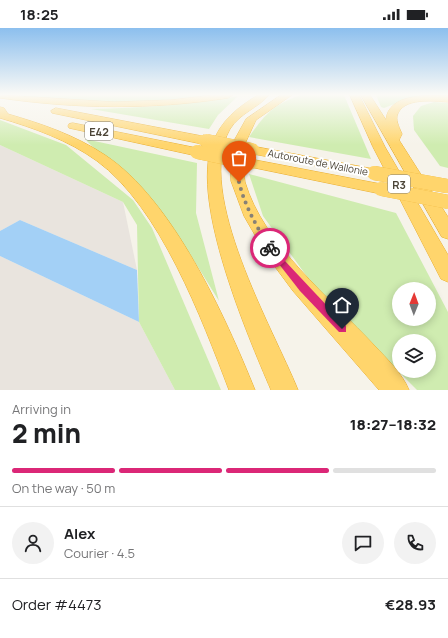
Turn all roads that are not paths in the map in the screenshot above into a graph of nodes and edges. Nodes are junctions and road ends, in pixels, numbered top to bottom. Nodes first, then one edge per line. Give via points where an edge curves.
1 (1, 112) edge
2 (10, 112) edge
3 (55, 112) edge
4 (240, 112) edge
5 (258, 112) edge
6 (362, 112) edge
7 (376, 112) edge
8 (394, 112) edge
9 (394, 142) junction
10 (199, 146) junction
11 (251, 156) junction
12 (448, 186) edge
13 (448, 202) edge
14 (448, 232) edge
15 (448, 273) edge
16 (242, 390) edge
17 (285, 390) edge
18 (396, 390) edge

1 - 16 highway via 4,116 67,137 102,159 130,184 158,220 186,265 216,325
2 - 10 highway, Autoroute de Wallonie / E42
3 - 10 highway, Autoroute de Wallonie / E42
4 - 17 highway via 229,124 217,148 214,169 217,202 244,294
5 - 18 highway via 240,138 236,151 236,171 242,194 254,221 271,249 303,288
6 - 15 highway, R3
7 - 9 highway, R3
8 - 9 highway via 392,119 396,134
9 - 14 highway, R3
10 - 11 highway, Autoroute de Wallonie / E42, bridge
11 - 12 highway, Autoroute de Wallonie / E42, bridge
11 - 13 highway, Autoroute de Wallonie / E42, bridge via 380,189

